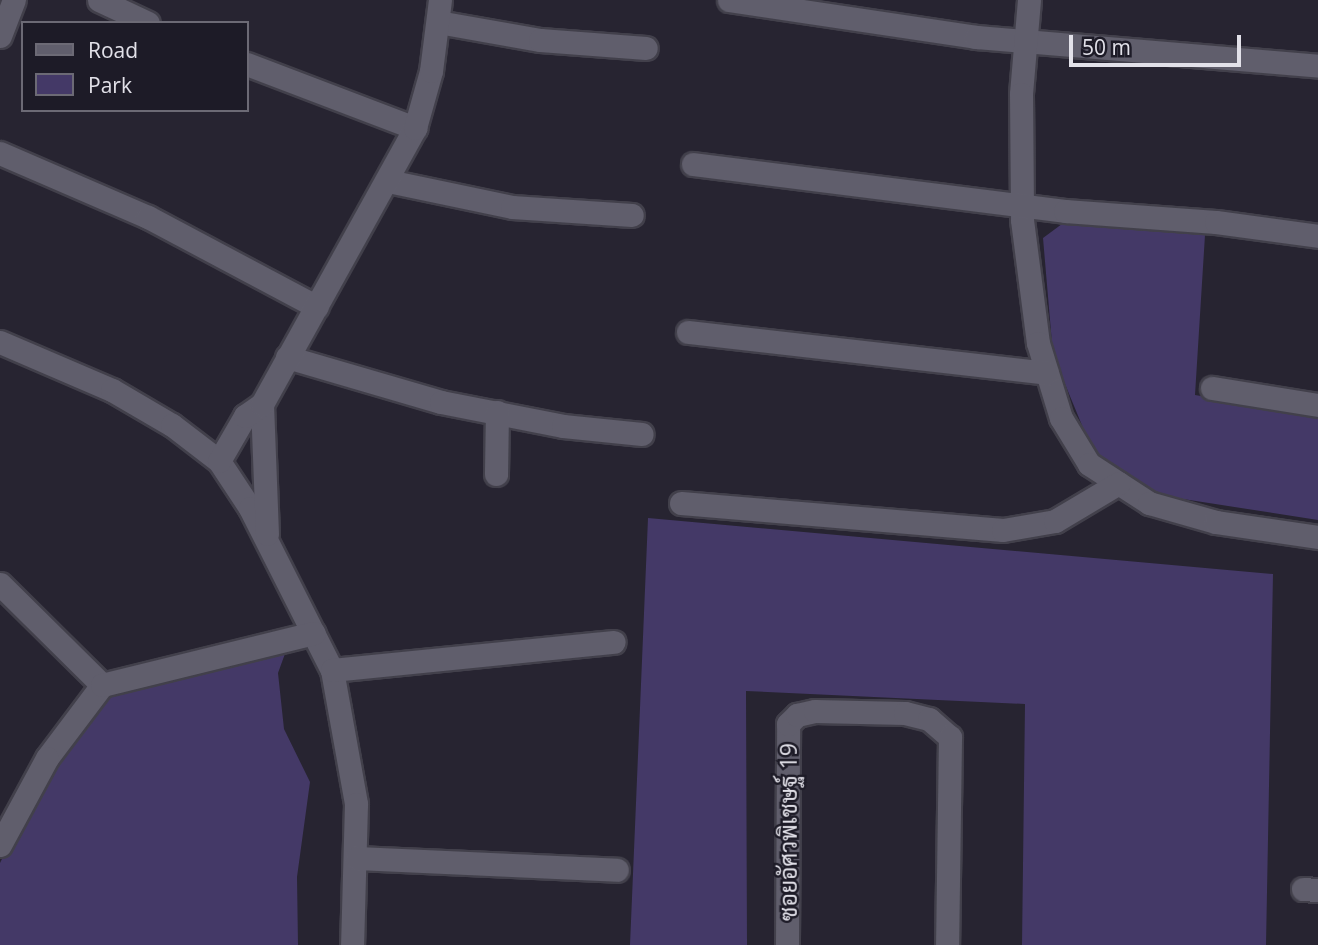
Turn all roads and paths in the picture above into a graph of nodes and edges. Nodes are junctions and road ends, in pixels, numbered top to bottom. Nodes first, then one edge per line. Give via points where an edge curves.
1 (14, 0) edge
2 (99, 0) edge
3 (729, 0) edge
4 (1029, 0) edge
5 (439, 11) edge
6 (144, 21) edge
7 (0, 36) edge
8 (1025, 41) junction
9 (646, 48) dead end
10 (248, 64) edge
11 (1318, 66) edge
12 (415, 128) junction
13 (0, 153) edge
14 (693, 164) dead end
15 (388, 181) junction
16 (1021, 205) junction
17 (632, 215) dead end
18 (1318, 236) edge
19 (317, 307) junction
20 (688, 332) dead end
21 (0, 342) edge
22 (287, 357) junction
23 (1048, 373) junction
24 (1212, 388) dead end
25 (262, 404) junction
26 (1318, 405) edge
27 (497, 412) junction
28 (642, 434) dead end
29 (219, 461) junction
30 (496, 474) dead end
31 (1119, 483) junction
32 (681, 503) dead end
33 (267, 537) junction
34 (1318, 537) edge
35 (0, 584) edge
36 (314, 633) junction
37 (614, 642) dead end
38 (332, 670) junction
39 (102, 685) junction
40 (0, 845) edge
41 (357, 858) junction
42 (617, 870) dead end
43 (352, 945) edge
44 (787, 945) edge
45 (947, 945) edge

1 - 7 street
2 - 6 street
3 - 8 street
4 - 8 street
5 - 9 street via 540,40
5 - 12 street via 431,71
8 - 11 street
8 - 16 street
10 - 12 street
12 - 15 street
13 - 19 street via 148,218
14 - 16 street
15 - 17 street via 512,207
15 - 19 street
16 - 18 street
16 - 23 street via 1038,343
19 - 22 street
20 - 23 street
21 - 29 street via 112,390 172,425
22 - 25 street
22 - 27 street via 441,402
23 - 31 street via 1061,418 1089,464
24 - 26 street
25 - 29 street via 245,416
25 - 33 street
27 - 28 street
27 - 30 street
29 - 33 street
31 - 32 street via 1055,520 1003,530
31 - 34 street via 1149,503 1216,522
33 - 36 street
35 - 39 street
36 - 38 street
36 - 39 street
37 - 38 street
38 - 41 street via 356,804
39 - 40 street via 47,758
41 - 42 street
41 - 43 street
44 - 45 street, ซอยอัศวพิเชษฐ์ 19 via 788,724 797,715 814,711 905,713 929,719 950,737

